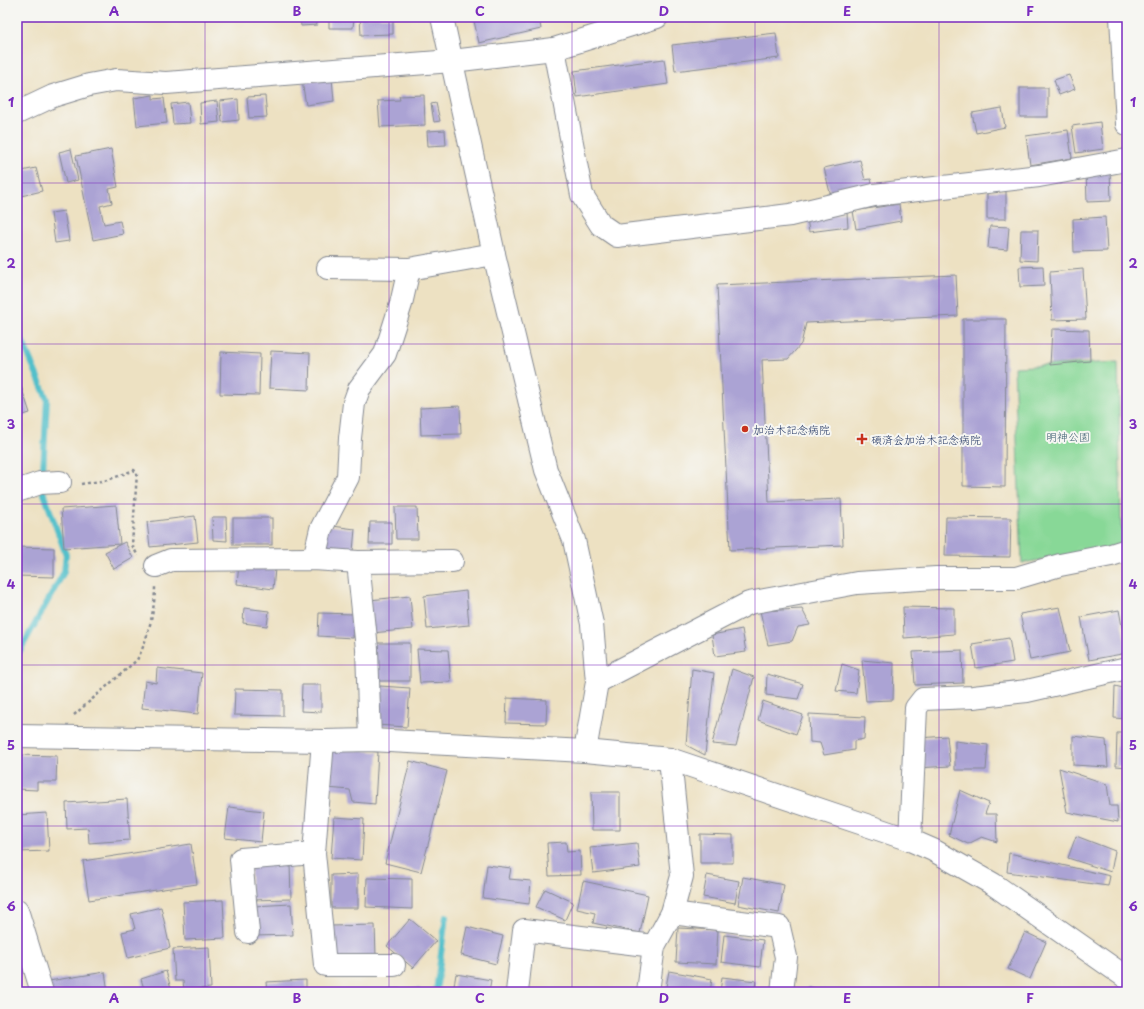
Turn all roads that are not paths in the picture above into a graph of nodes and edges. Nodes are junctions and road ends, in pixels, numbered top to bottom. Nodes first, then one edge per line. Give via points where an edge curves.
1 (442, 17) edge
2 (657, 17) edge
3 (1121, 17) edge
4 (554, 49) junction
5 (452, 61) junction
6 (17, 113) edge
7 (1127, 124) edge
8 (1127, 160) edge
9 (494, 254) junction
10 (328, 268) dead end
11 (409, 269) junction
12 (60, 482) road end
13 (17, 491) edge
14 (1127, 550) edge
15 (314, 559) junction
16 (452, 561) dead end
17 (358, 562) junction
18 (156, 566) road end
19 (1127, 668) edge
20 (596, 682) junction
21 (17, 736) edge
22 (370, 740) junction
23 (323, 741) junction
24 (585, 750) junction
25 (670, 759) junction
26 (910, 840) junction
27 (314, 853) junction
28 (17, 910) edge
29 (672, 913) junction
30 (248, 932) dead end
31 (654, 946) junction
32 (394, 965) dead end
33 (1127, 978) edge
34 (42, 992) edge
35 (517, 992) edge
36 (648, 992) edge
37 (782, 992) edge

1 - 5 street
2 - 4 street
3 - 7 street
4 - 5 street
4 - 8 street via 582,195 601,225 617,236 790,215 874,195 1040,176
5 - 6 street via 166,83 116,80 53,96
5 - 9 street
9 - 11 street
9 - 20 street via 546,470 574,540 592,624
10 - 11 street
11 - 15 street via 386,354 359,389 354,403 348,478 321,529
12 - 13 street via 40,483
14 - 20 street via 1060,564 1016,578 936,578 857,583 749,603
15 - 17 street
15 - 18 street via 171,560
16 - 17 street
17 - 22 street via 367,649
19 - 26 street via 1027,691 923,699 916,708
20 - 24 street
21 - 23 street
22 - 23 street
22 - 24 street
23 - 27 street
24 - 25 street
25 - 26 street
25 - 29 street via 682,876
26 - 33 street via 993,884
27 - 30 street via 241,859
27 - 32 street via 325,965
28 - 34 street
29 - 31 street
29 - 37 street via 779,927 786,957
31 - 35 street via 524,930
31 - 36 street

